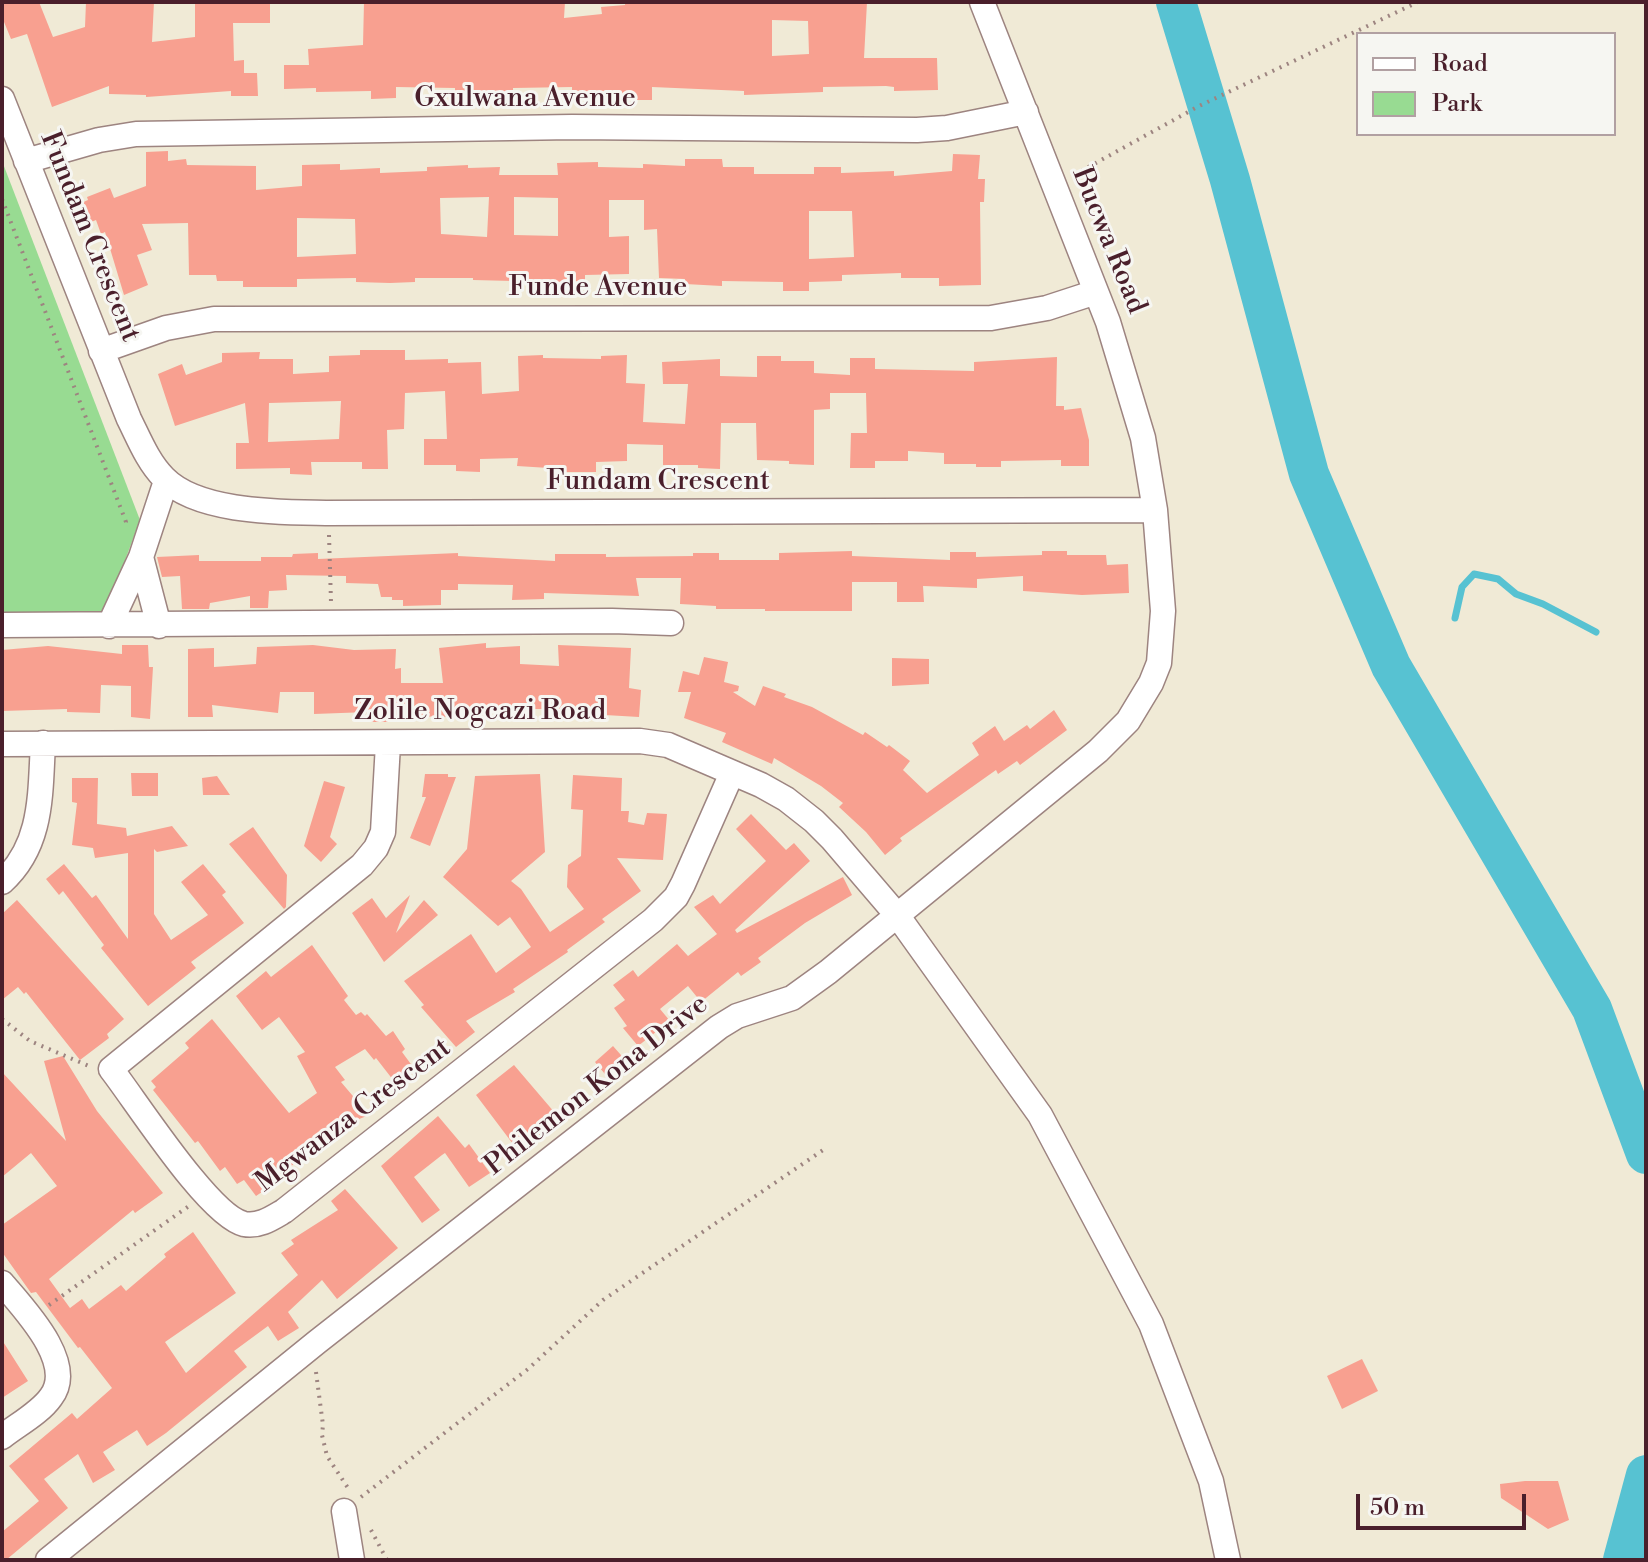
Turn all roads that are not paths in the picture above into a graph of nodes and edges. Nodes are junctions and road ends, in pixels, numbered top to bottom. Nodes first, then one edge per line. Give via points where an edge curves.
1 (982, 2) edge
2 (2, 99) edge
3 (1026, 112) junction
4 (26, 161) junction
5 (1096, 292) junction
6 (101, 351) junction
7 (166, 481) junction
8 (1155, 510) junction
9 (141, 557) junction
10 (671, 623) dead end
11 (2, 625) edge
12 (109, 626) junction
13 (159, 626) junction
14 (43, 743) junction
15 (2, 744) edge
16 (388, 744) junction
17 (732, 773) junction
18 (2, 882) edge
19 (897, 915) junction
20 (2, 1283) edge
21 (2, 1437) edge
22 (350, 1506) road end
23 (48, 1560) edge
24 (352, 1560) edge
25 (1228, 1560) edge

1 - 3 street, Bucwa Road
2 - 4 street, Fundam Crescent
3 - 4 street, Gxulwana Avenue via 917,130 572,127 136,134
3 - 5 street, Bucwa Road
4 - 6 street, Fundam Crescent
5 - 6 street, Funde Avenue via 991,318 214,319 166,328
5 - 8 street, Bucwa Road via 1133,400
6 - 7 street, Fundam Crescent via 129,419
7 - 8 street, Fundam Crescent via 236,508 326,513
7 - 9 street
8 - 19 street, Philemon Kona Drive via 1163,611 1159,663 1128,721
9 - 12 street
9 - 13 street
10 - 13 street
11 - 12 street
12 - 13 street
14 - 15 street, Zolile Nogcazi Road
14 - 16 street, Zolile Nogcazi Road
14 - 18 street via 34,834 26,854
16 - 17 street, Zolile Nogcazi Road via 640,741 668,745
16 - 17 street, Mgwanza Crescent via 383,832 362,865 111,1069 205,1194 227,1216 247,1225 284,1211 653,920 676,897
17 - 19 street, Zolile Nogcazi Road via 786,799 814,821
19 - 23 street, Philemon Kona Drive via 806,990 719,1027
19 - 25 street, Zolile Nogcazi Road via 1040,1115 1151,1324 1211,1481
20 - 21 street via 31,1318 58,1370 52,1397
22 - 24 street

